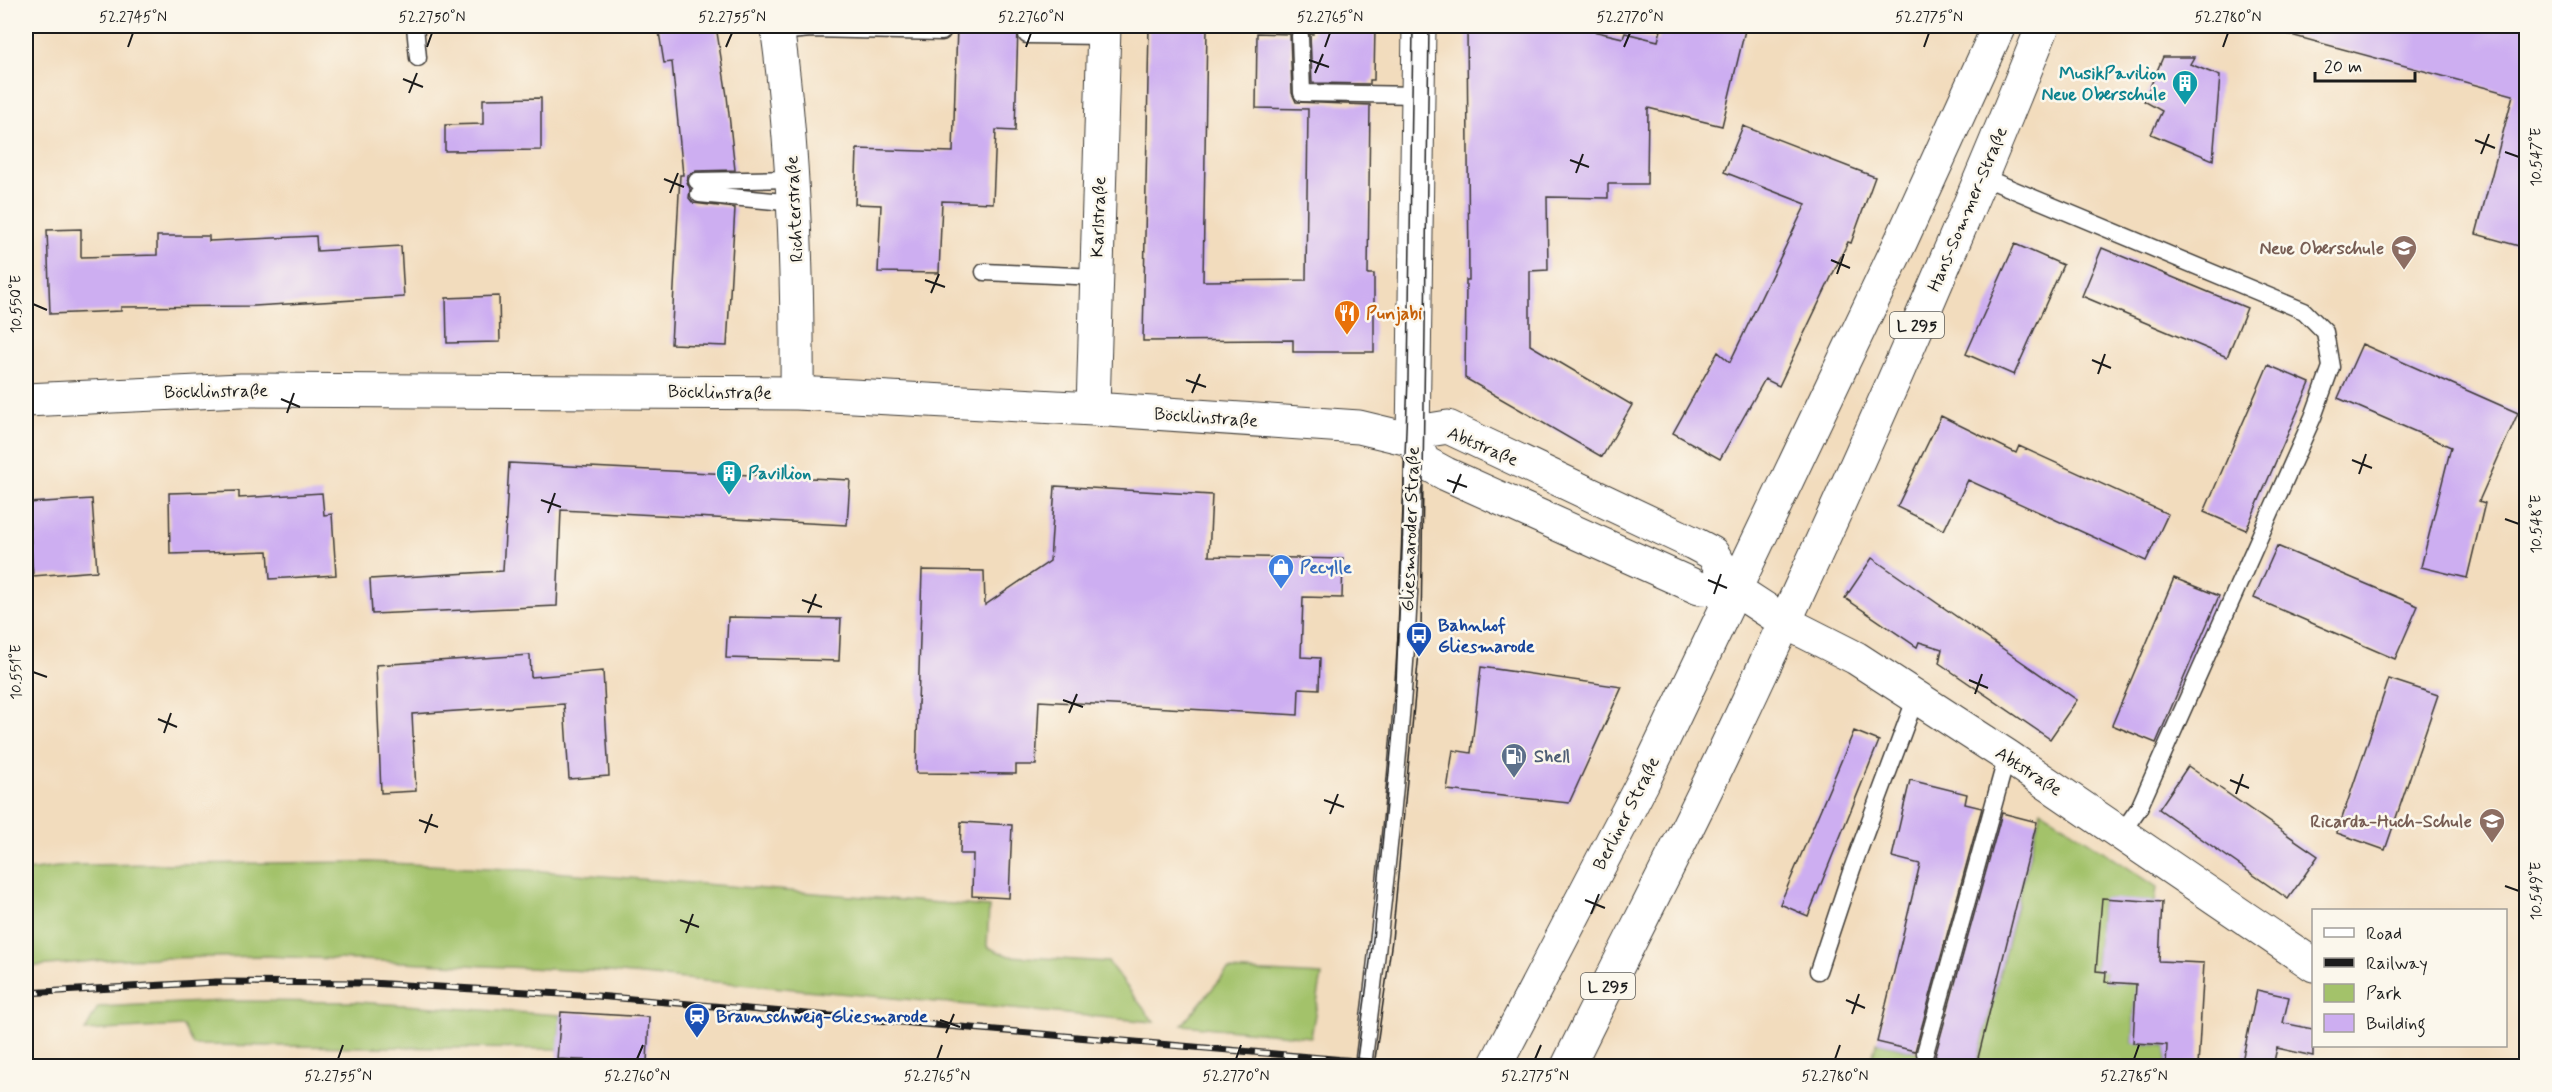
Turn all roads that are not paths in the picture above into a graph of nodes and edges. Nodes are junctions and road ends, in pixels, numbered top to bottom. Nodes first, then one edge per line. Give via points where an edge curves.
1 (415, 26) edge
2 (1419, 26) edge
3 (1999, 26) edge
4 (2043, 26) edge
5 (778, 29) edge
6 (1104, 31) edge
7 (942, 32) dead end
8 (1027, 35) dead end
9 (1300, 36) dead end
10 (418, 58) dead end
11 (1418, 95) junction
12 (1983, 177) junction
13 (794, 191) junction
14 (984, 272) dead end
15 (1097, 277) junction
16 (797, 393) junction
17 (26, 400) edge
18 (1093, 409) junction
19 (1413, 440) junction
20 (1736, 590) junction
21 (1785, 622) junction
22 (1916, 697) junction
23 (2007, 756) junction
24 (2122, 832) junction
25 (2312, 964) edge
26 (1818, 971) dead end
27 (1925, 1053) dead end
28 (1364, 1066) edge
29 (1495, 1066) edge
30 (1568, 1066) edge

1 - 10 lane
2 - 11 street, Gliesmaroder Straße
3 - 20 street, L 295
4 - 12 street, Hans-Sommer-Straße / L 295
5 - 7 lane
5 - 13 street, Richterstraße
6 - 8 lane
6 - 15 street, Karlstraße
9 - 11 lane via 1302,93
11 - 19 street, Gliesmaroder Straße
12 - 21 street, Hans-Sommer-Straße / L 295
12 - 24 lane via 2304,311 2325,332 2331,367 2313,417 2139,808
13 - 13 lane via 698,187
13 - 16 street, Richterstraße
14 - 15 lane
15 - 18 street, Karlstraße
16 - 17 street, Böcklinstraße via 252,389
16 - 18 street, Böcklinstraße
18 - 19 street, Böcklinstraße via 1359,427
19 - 20 street via 1424,462 1446,474 1699,588
19 - 20 street, Abtstraße via 1423,431 1448,427 1712,553
19 - 28 lane, Gliesmaroder Straße via 1402,718
20 - 21 street, Abtstraße
20 - 29 street, Berliner Straße / L 295 via 1643,782
21 - 22 street, Abtstraße via 1856,658
21 - 30 street, L 295
22 - 23 street, Abtstraße
22 - 26 lane
23 - 24 street, Abtstraße
23 - 27 lane
24 - 25 street, Abtstraße

